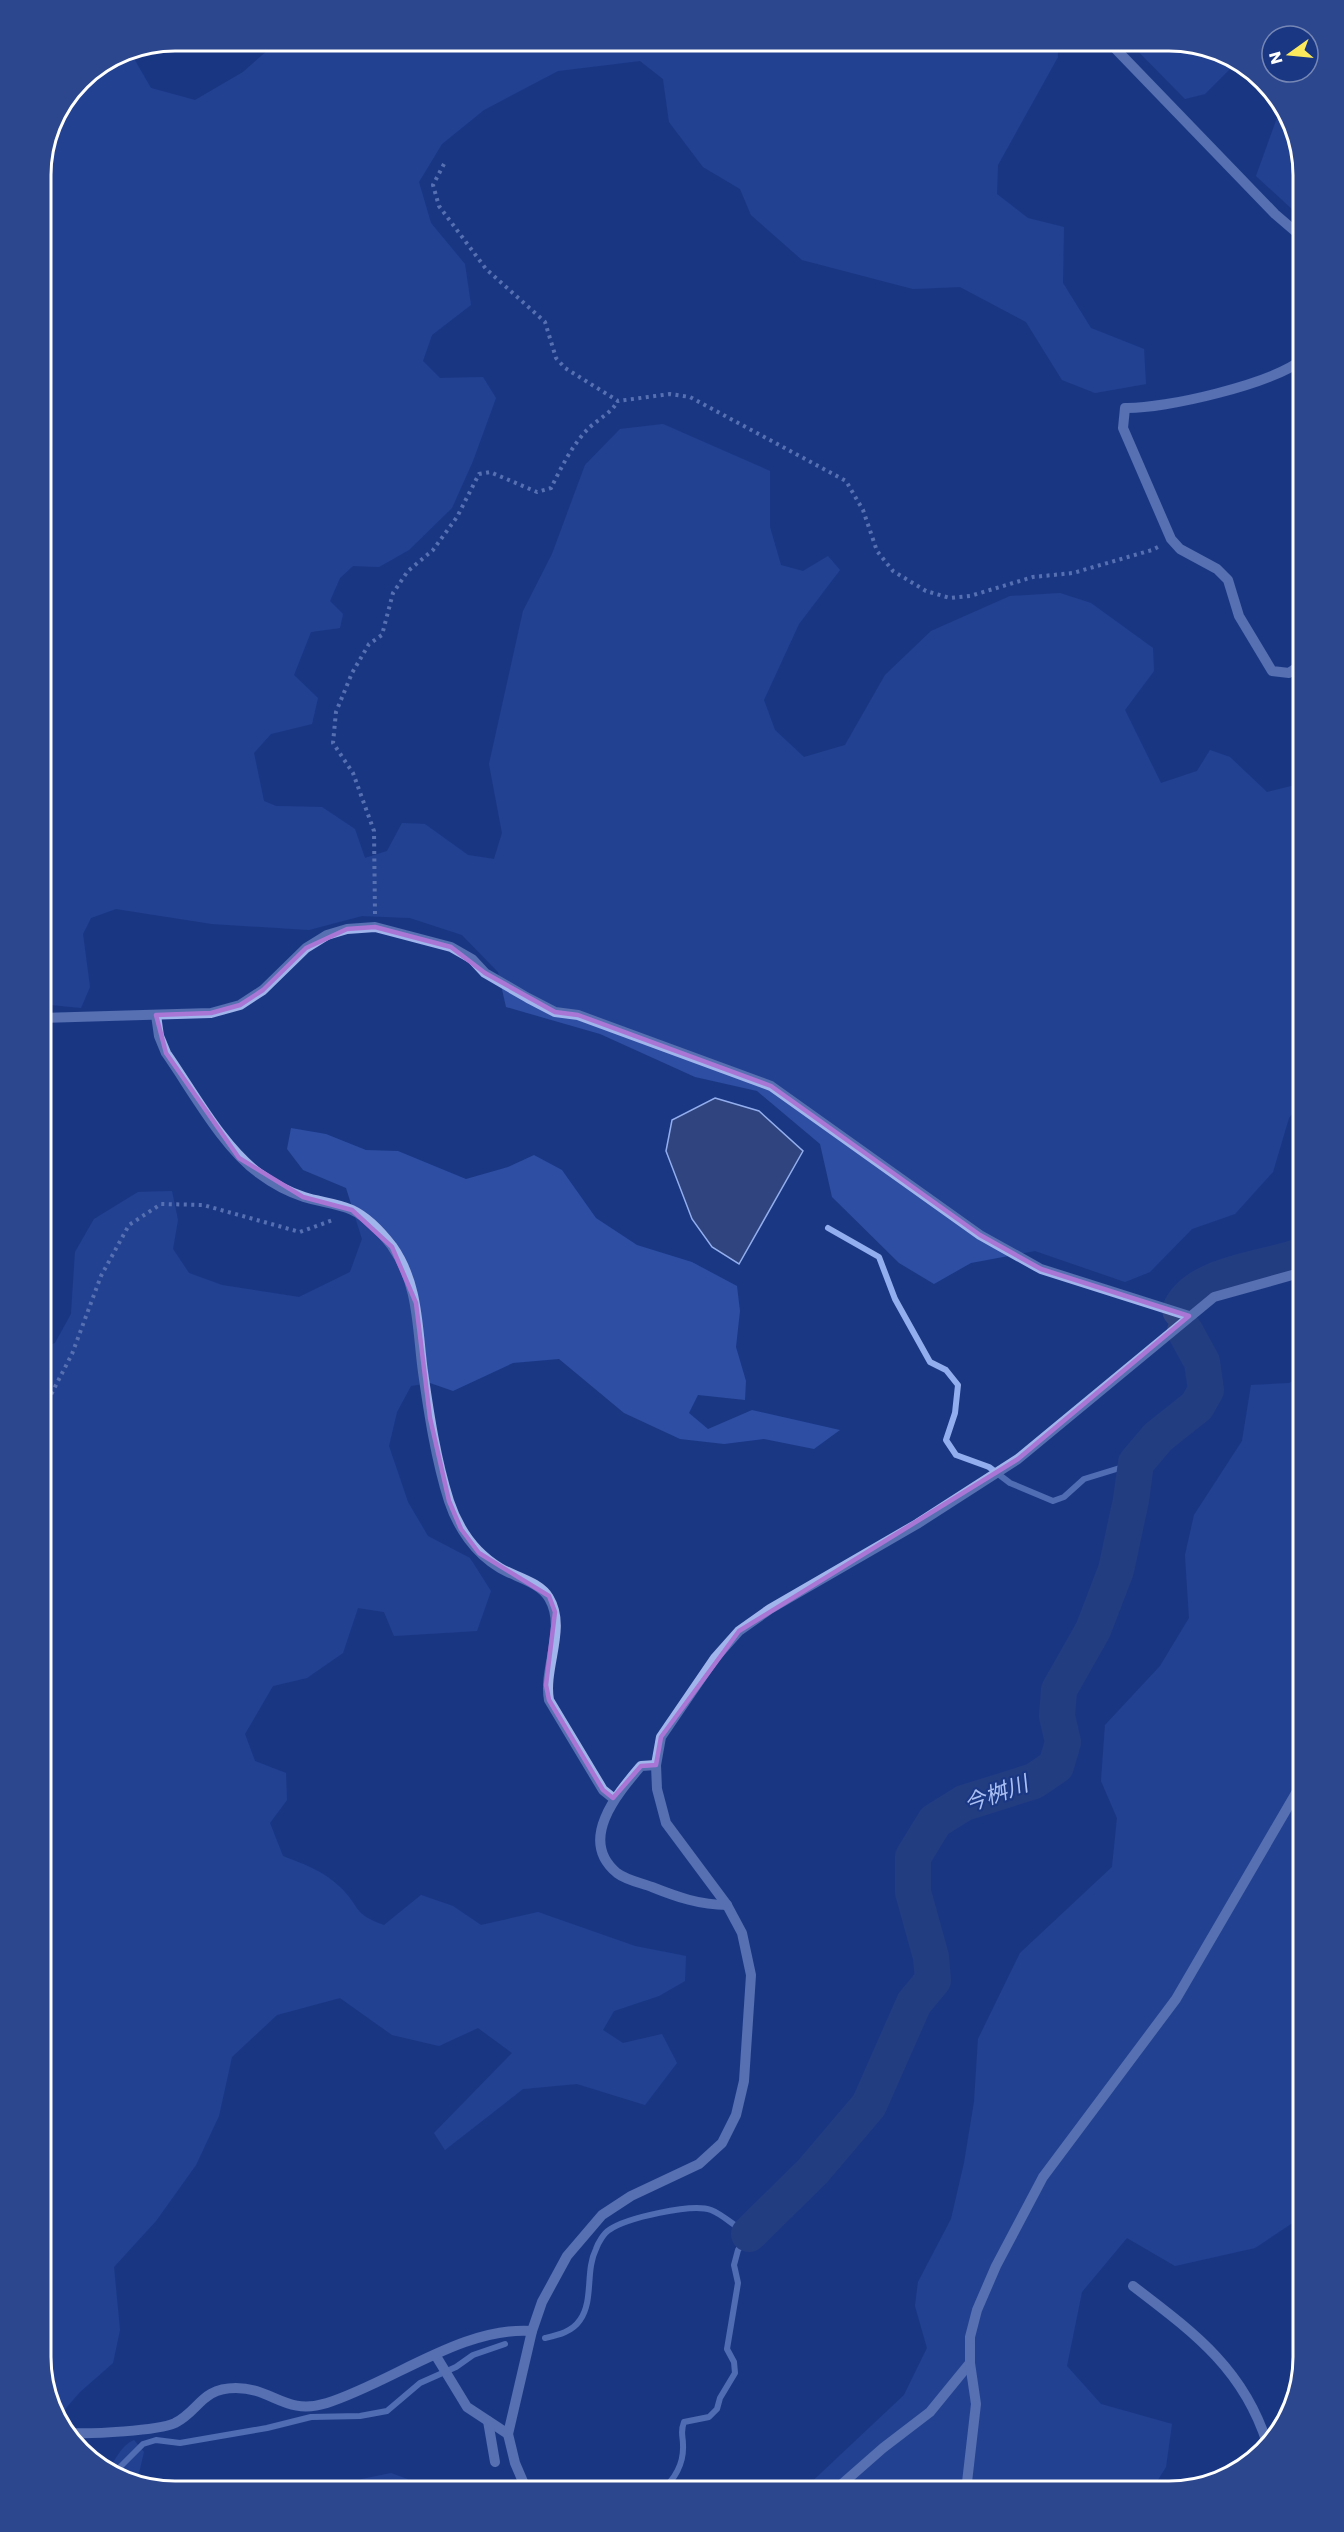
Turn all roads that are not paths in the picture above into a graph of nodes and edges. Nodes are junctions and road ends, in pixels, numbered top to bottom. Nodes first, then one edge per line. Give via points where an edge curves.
1 (1118, 51) edge
2 (1293, 229) edge
3 (1293, 364) edge
4 (1293, 670) edge
5 (156, 1015) junction
6 (51, 1018) edge
7 (1293, 1275) edge
8 (1189, 1316) junction
9 (656, 1765) junction
10 (613, 1798) junction
11 (1293, 1799) edge
12 (728, 1905) junction
13 (1133, 2286) dead end
14 (532, 2331) junction
15 (436, 2356) junction
16 (970, 2363) junction
17 (488, 2421) junction
18 (77, 2433) edge
19 (508, 2434) junction
20 (1265, 2436) edge
21 (495, 2462) dead end
22 (522, 2481) edge
23 (845, 2481) edge
24 (967, 2481) edge

1 - 2 street
3 - 4 street via 1270,376 1189,401 1125,408 1123,428 1170,539 1228,580 1239,616 1272,671
5 - 6 street
5 - 8 street via 211,1013 240,1005 263,990 306,948 347,929 375,927 451,947 472,958 484,973 555,1011 578,1015 771,1086 980,1235 1041,1269
5 - 10 street via 166,1053 239,1158 261,1175 303,1197 352,1210 375,1227 393,1248 416,1303 430,1418 449,1501 461,1529 479,1553 549,1596 555,1612 546,1685 549,1700 603,1790
7 - 8 street via 1214,1297
8 - 9 street via 1018,1459 740,1631 715,1658 661,1737
9 - 10 street via 641,1766
9 - 12 street via 657,1789 666,1823
10 - 12 street via 601,1827 603,1855 618,1873 686,1900
11 - 16 street via 1176,1999 1038,2186 977,2310 970,2337
12 - 14 street via 742,1933 751,1975 744,2081 736,2115 722,2143 699,2164 631,2196 602,2215 567,2256 542,2302
13 - 20 street via 1173,2317 1238,2380 1258,2414
14 - 15 street via 513,2330 472,2340
14 - 19 street
15 - 17 street via 467,2407
15 - 18 street via 369,2388 308,2408 285,2405 258,2390 236,2388 205,2395 186,2415 166,2426
16 - 23 street via 930,2412
16 - 24 street via 976,2404
17 - 19 street
17 - 21 street
19 - 22 street

